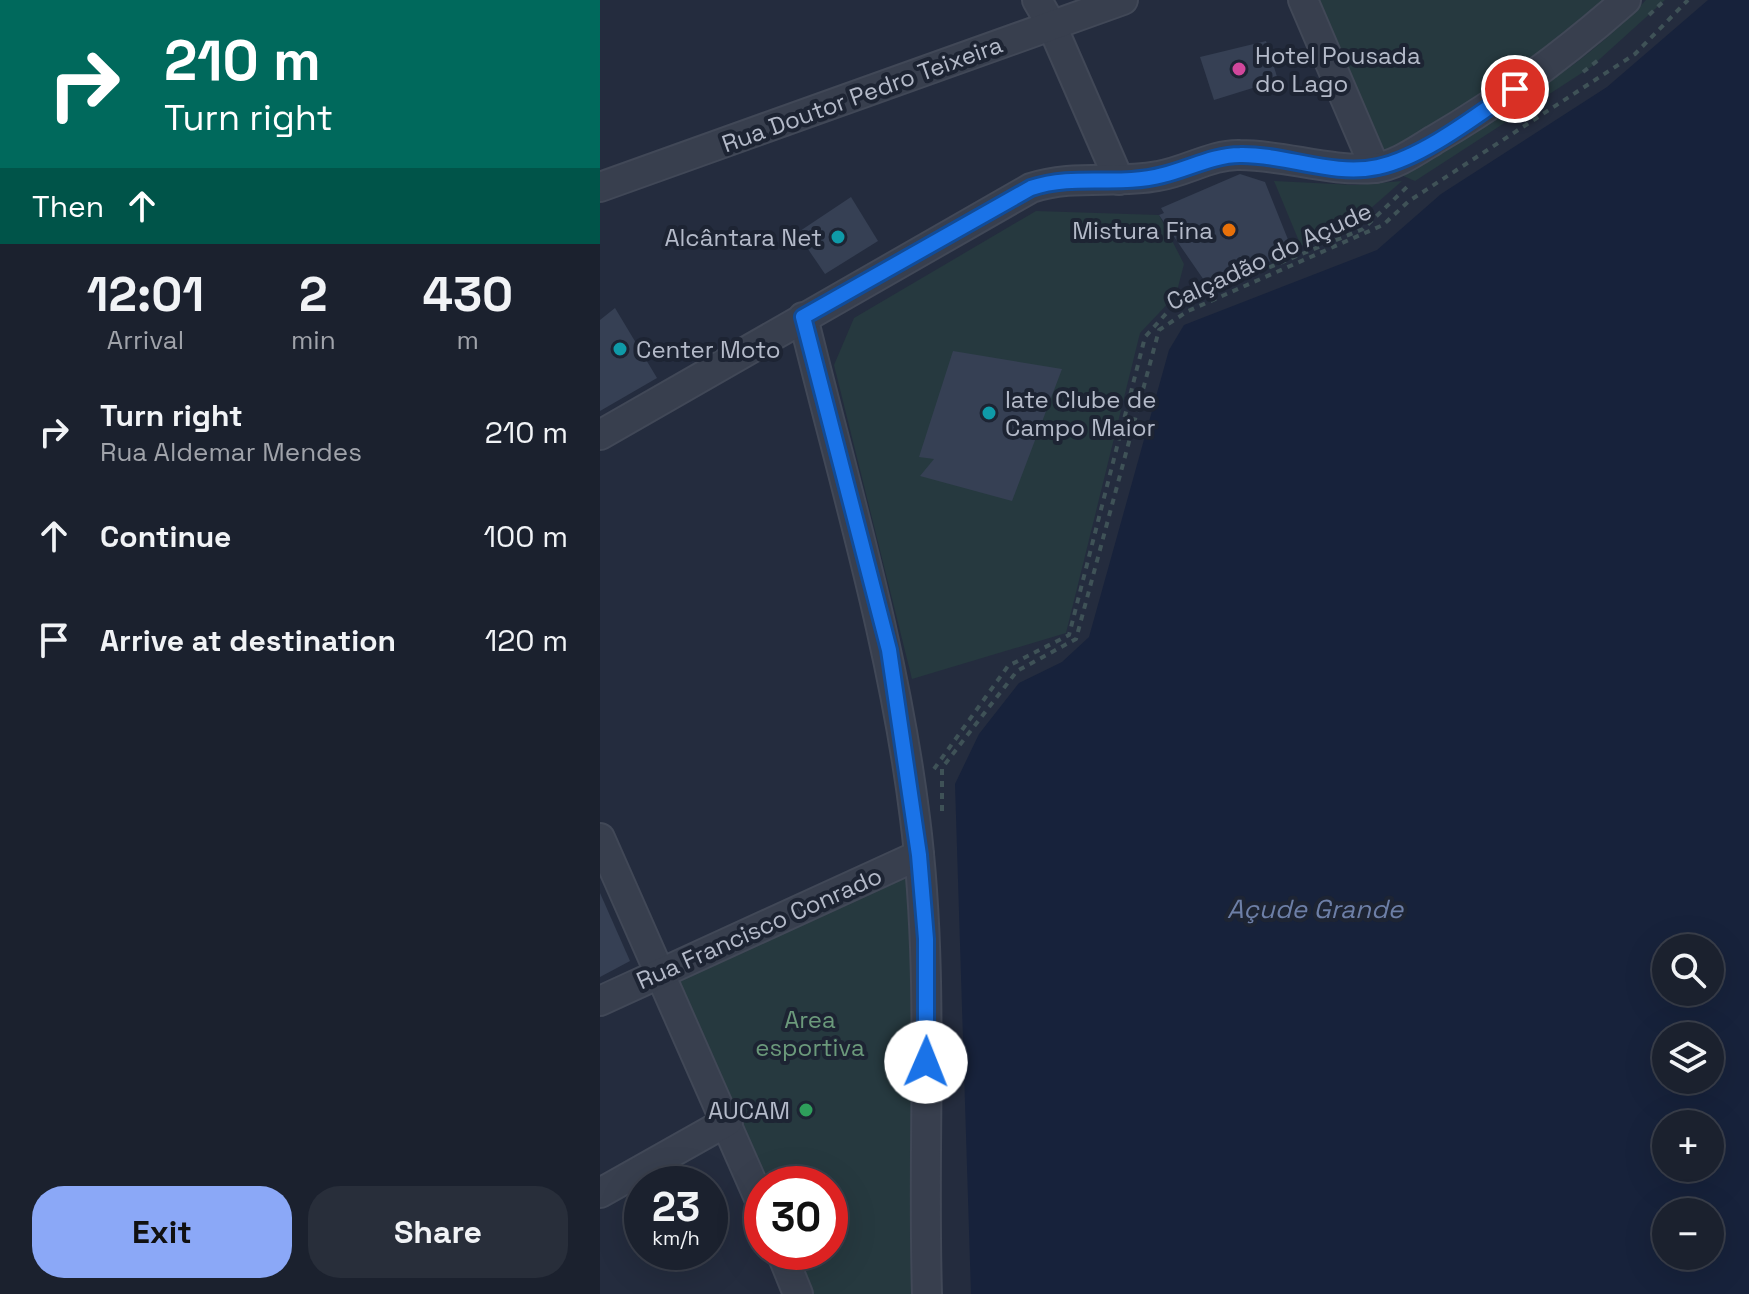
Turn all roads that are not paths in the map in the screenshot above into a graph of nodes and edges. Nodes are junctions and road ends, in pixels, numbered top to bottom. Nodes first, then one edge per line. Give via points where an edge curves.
1 (1037, 0) edge
2 (1123, 0) edge
3 (1303, 0) edge
4 (1635, 10) edge
5 (1052, 26) junction
6 (1375, 168) junction
7 (1119, 180) junction
8 (600, 187) edge
9 (803, 317) junction
10 (600, 435) edge
11 (600, 838) edge
12 (919, 855) junction
13 (659, 972) junction
14 (600, 1001) edge
15 (728, 1121) junction
16 (746, 1166) edge
17 (600, 1193) edge
18 (788, 1270) edge
19 (798, 1294) edge
20 (927, 1294) edge

1 - 5 street
2 - 5 street, Rua Doutor Pedro Teixeira
3 - 6 street
4 - 6 street via 1410,154
5 - 7 street
5 - 8 street, Rua Doutor Pedro Teixeira
6 - 7 street via 1236,154 1163,176
7 - 9 street via 1071,178 1031,188
9 - 10 street
9 - 12 street via 889,650
11 - 13 street
12 - 13 street, Rua Francisco Conrado
12 - 20 street via 926,939
13 - 14 street, Rua Francisco Conrado
13 - 15 street
15 - 16 street
15 - 17 street
18 - 19 street

